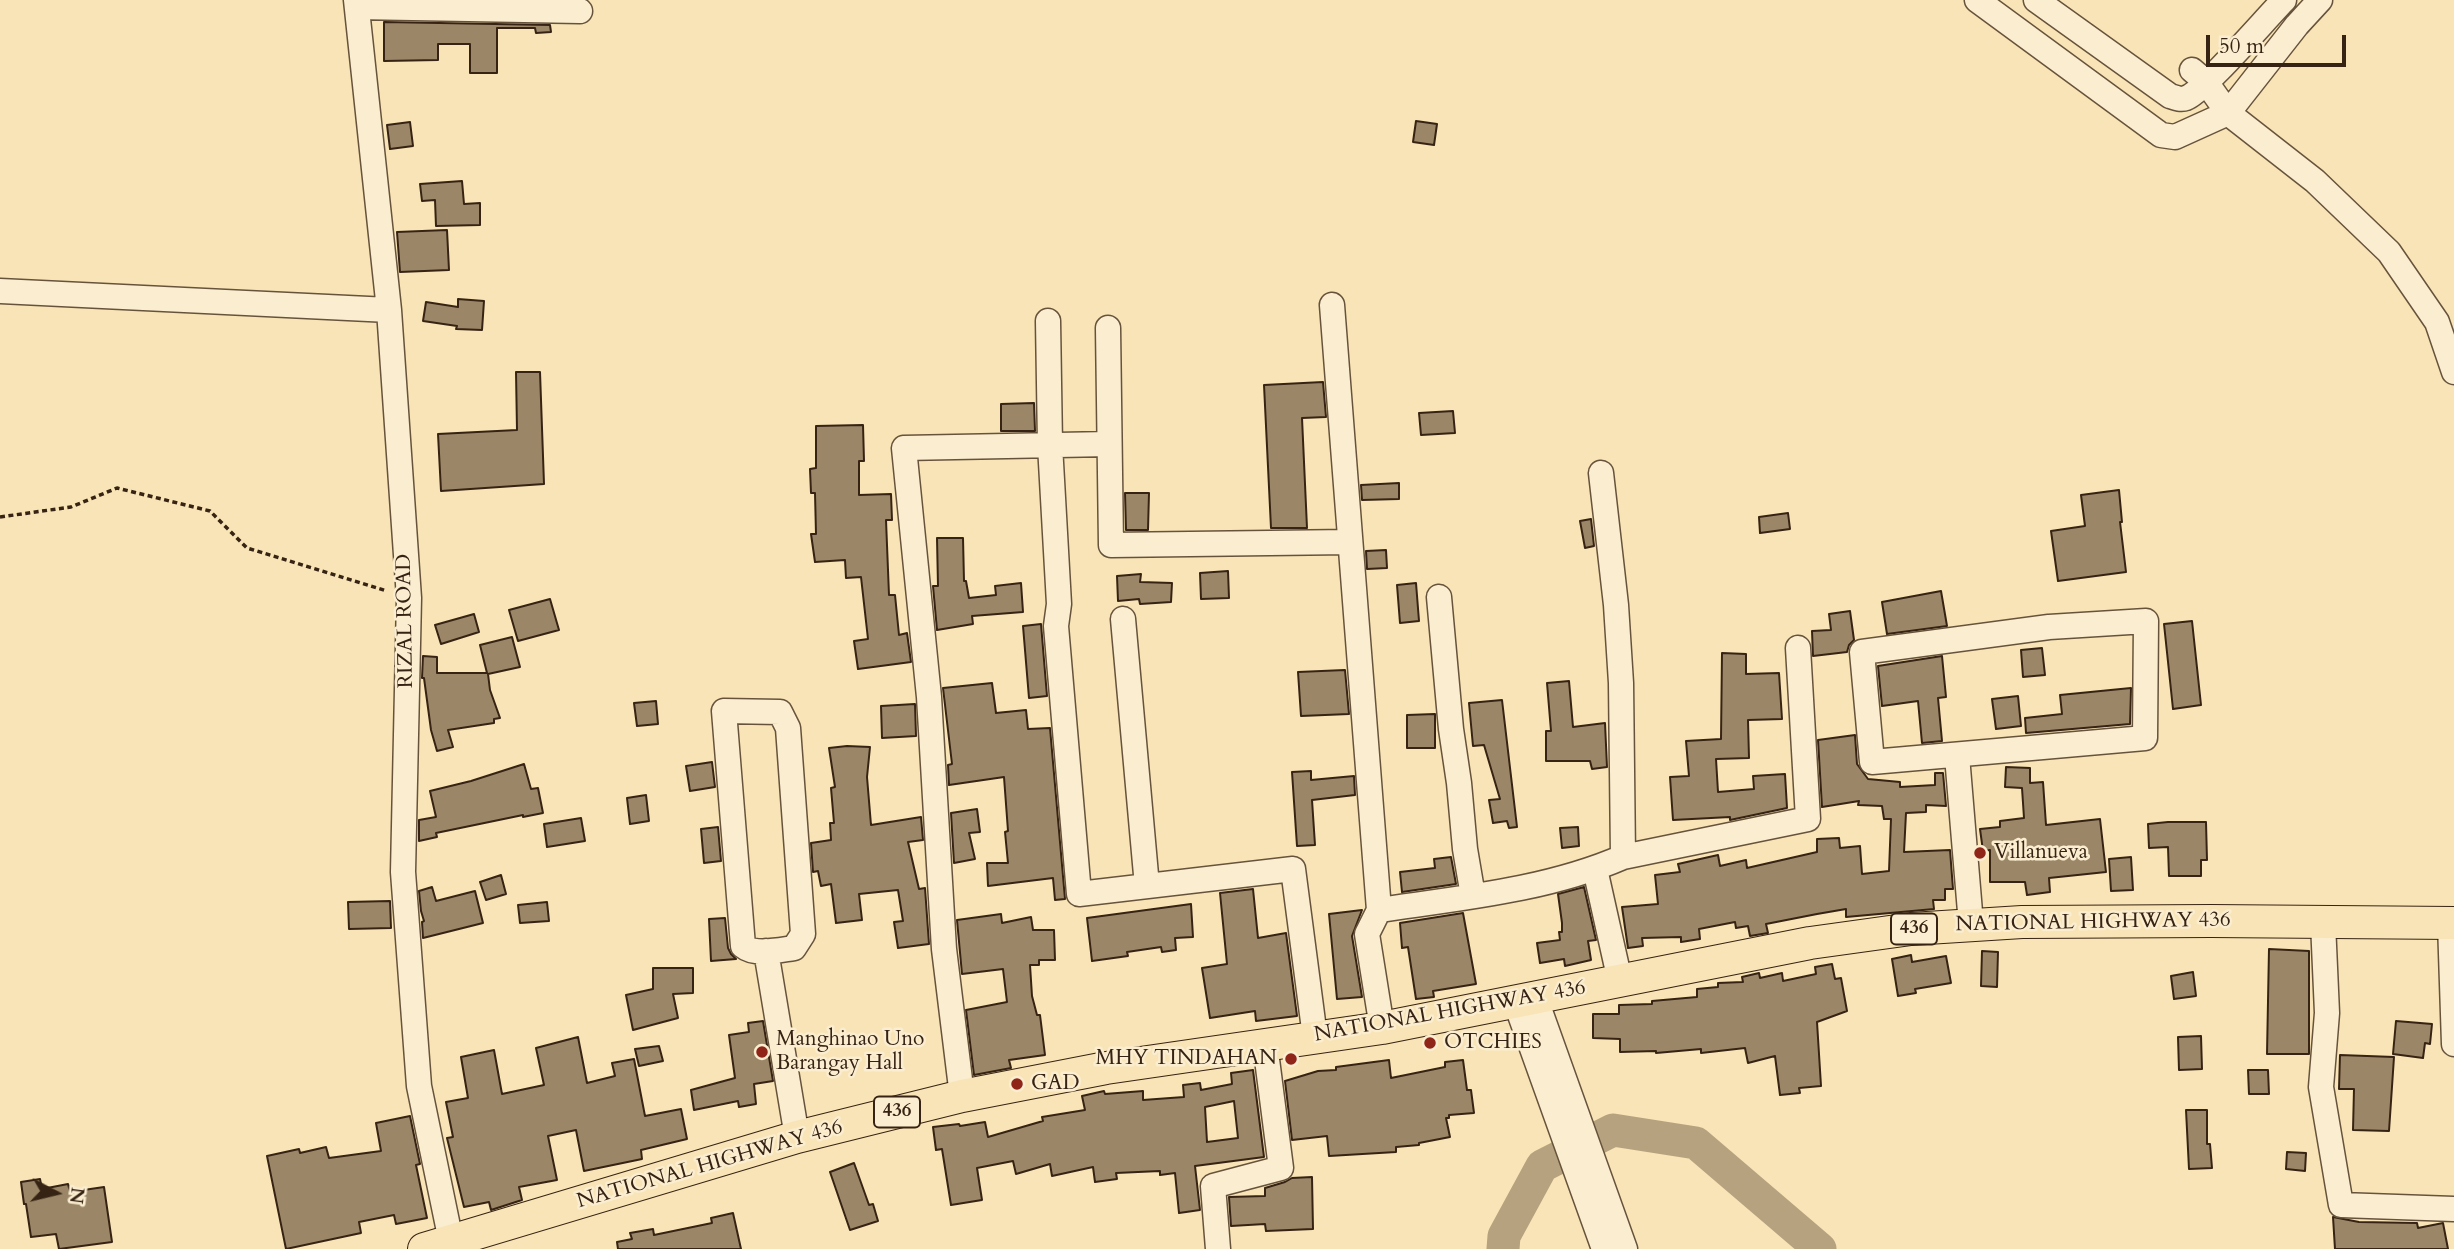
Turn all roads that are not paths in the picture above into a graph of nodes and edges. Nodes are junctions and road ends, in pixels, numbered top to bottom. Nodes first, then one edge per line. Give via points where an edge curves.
1 (1977, 0) edge
2 (2036, 0) edge
3 (2284, 0) edge
4 (2320, 0) edge
5 (357, 4) edge
6 (500, 5) edge
7 (580, 10) dead end
8 (2256, 27) junction
9 (2275, 55) junction
10 (2199, 76) junction
11 (2228, 113) junction
12 (0, 291) edge
13 (1332, 305) dead end
14 (390, 310) junction
15 (1048, 321) dead end
16 (1108, 328) dead end
17 (2454, 372) edge
18 (1108, 444) junction
19 (1050, 445) junction
20 (1601, 473) dead end
21 (1349, 542) junction
22 (1439, 597) dead end
23 (1123, 619) dead end
24 (1798, 648) dead end
25 (1957, 756) junction
26 (1623, 857) junction
27 (1595, 869) junction
28 (1147, 886) junction
29 (1473, 896) junction
30 (1379, 910) junction
31 (1971, 923) junction
32 (2323, 923) junction
33 (2452, 923) edge
34 (766, 951) junction
35 (1620, 981) junction
36 (1525, 999) junction
37 (1382, 1028) junction
38 (1315, 1037) junction
39 (1265, 1044) junction
40 (2454, 1044) edge
41 (962, 1096) junction
42 (797, 1137) junction
43 (1600, 1208) junction
44 (2454, 1209) edge
45 (438, 1245) edge
46 (1218, 1249) edge
47 (1604, 1249) edge
48 (1625, 1249) edge

1 - 11 street via 2161,135 2175,137
2 - 10 street via 2170,96 2189,97
3 - 8 street
4 - 9 street
5 - 6 street
5 - 14 street, RIZAL ROAD
6 - 7 street
8 - 9 street
8 - 10 street
9 - 11 street
10 - 11 street
11 - 17 street via 2315,181 2389,252 2437,322
12 - 14 street
13 - 21 street
14 - 45 street, RIZAL ROAD via 409,598 403,872 419,1086
15 - 19 street
16 - 18 street
18 - 19 street
18 - 21 street via 1111,545
19 - 28 street via 1059,604 1056,626 1079,894
19 - 41 street via 904,449 929,697 944,949
20 - 26 street via 1620,670
21 - 30 street
22 - 29 street
23 - 28 street
24 - 26 street via 1808,819
25 - 25 street via 2145,738 2146,621 2049,627 1862,652 1872,762
25 - 31 street
26 - 27 street
27 - 29 street
27 - 35 street
28 - 38 street via 1293,869
29 - 30 street
30 - 37 street via 1367,934
31 - 32 main road, NATIONAL HIGHWAY 436 / 436
31 - 35 main road, NATIONAL HIGHWAY 436 / 436 via 1810,943
32 - 33 main road, NATIONAL HIGHWAY 436 / 436
32 - 44 street via 2327,1013 2321,1087 2341,1205
33 - 40 street
34 - 34 street via 794,948 803,934 788,728 780,712 724,711 743,946 748,951
34 - 42 street
35 - 36 main road, NATIONAL HIGHWAY 436 / 436
36 - 37 main road, NATIONAL HIGHWAY 436 / 436
36 - 43 street
37 - 38 main road, NATIONAL HIGHWAY 436 / 436
38 - 39 main road, NATIONAL HIGHWAY 436 / 436
39 - 41 main road, NATIONAL HIGHWAY 436 / 436
39 - 46 street via 1281,1168 1213,1186
41 - 42 main road, NATIONAL HIGHWAY 436 / 436
42 - 45 main road, NATIONAL HIGHWAY 436 / 436
43 - 47 street
43 - 48 street

